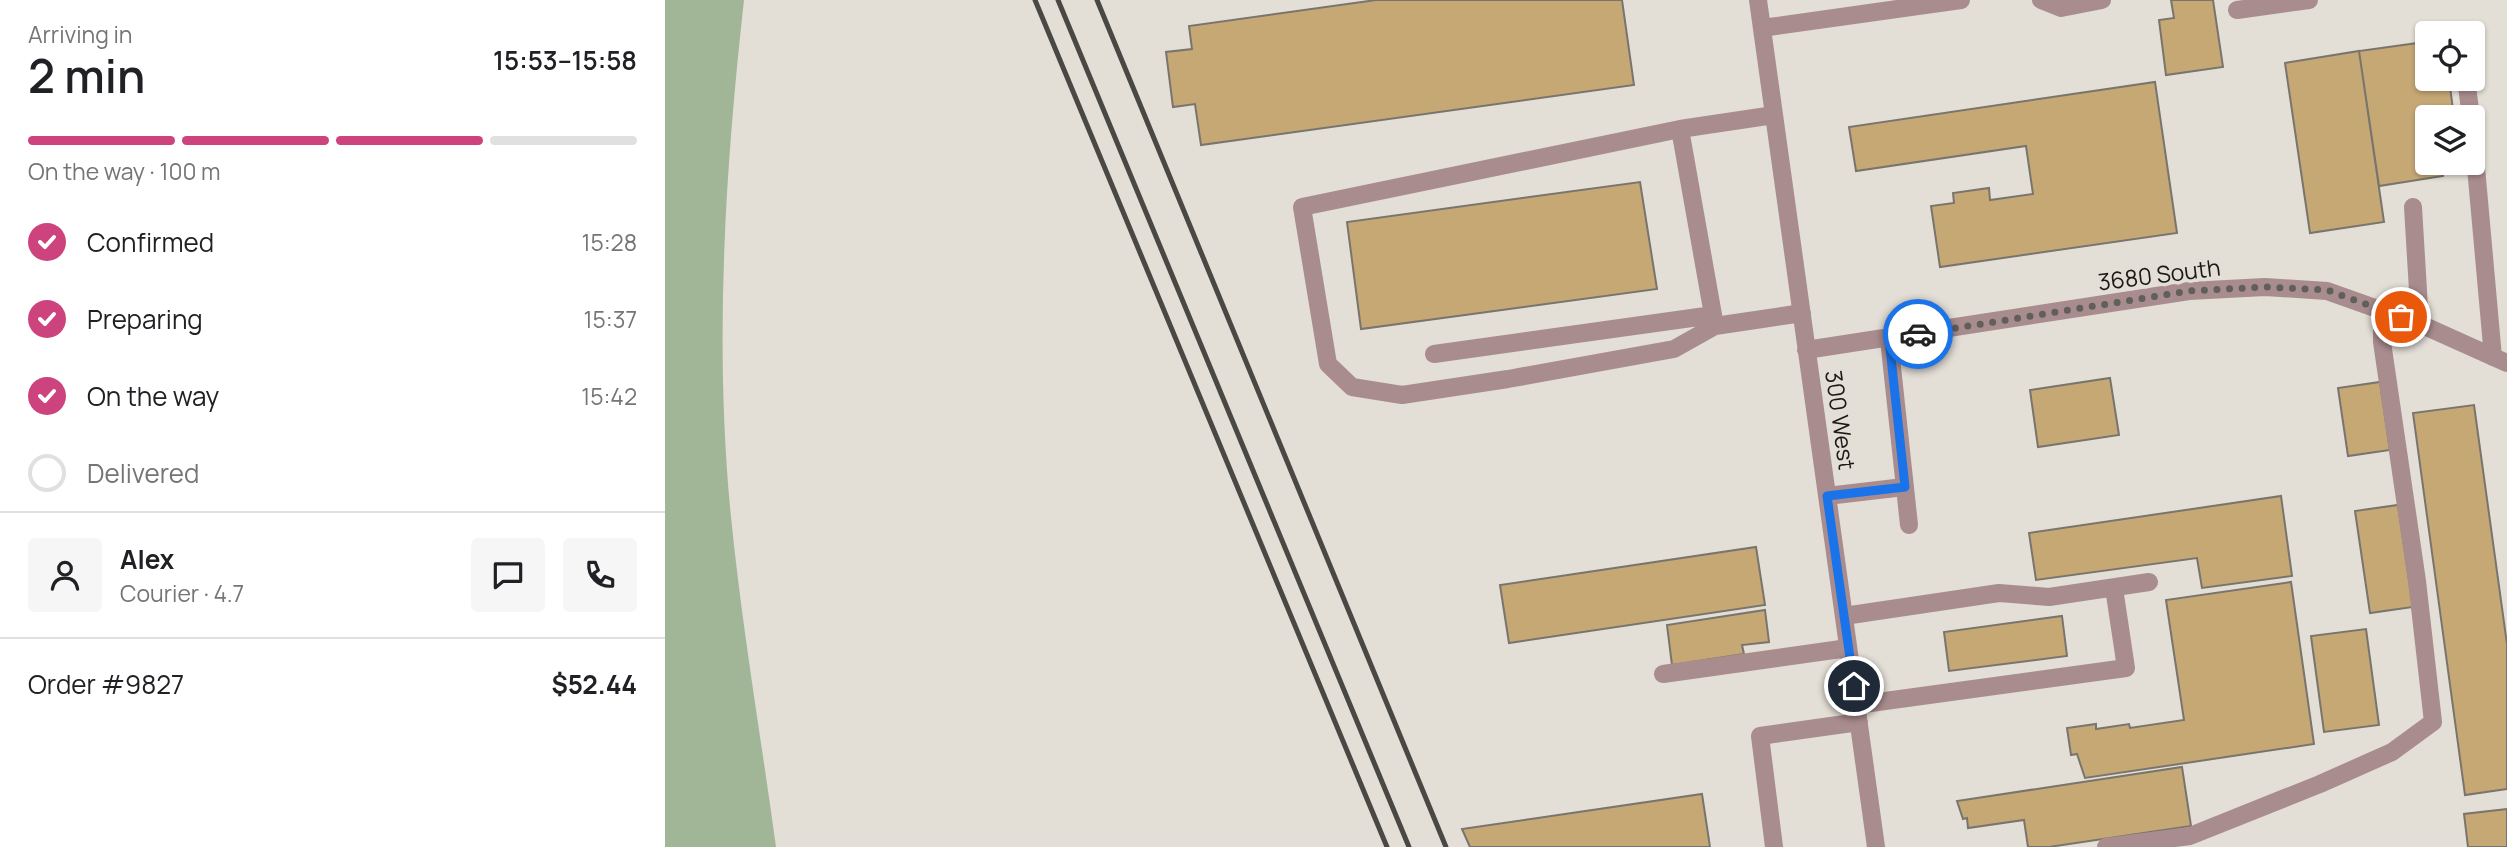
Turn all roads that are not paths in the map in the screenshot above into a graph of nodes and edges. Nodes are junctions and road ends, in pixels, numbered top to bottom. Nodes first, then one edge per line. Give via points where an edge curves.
1 (1758, 0) edge
2 (1961, 0) edge
3 (2041, 0) edge
4 (2102, 0) edge
5 (2309, 0) edge
6 (2237, 10) dead end
7 (1762, 28) junction
8 (1774, 115) junction
9 (1680, 129) junction
10 (2478, 175) edge
11 (2413, 207) dead end
12 (2382, 310) junction
13 (1802, 313) junction
14 (1714, 320) junction
15 (2420, 324) junction
16 (1889, 339) junction
17 (1807, 350) junction
18 (1434, 354) dead end
19 (2500, 360) edge
20 (1905, 487) junction
21 (1827, 496) junction
22 (1909, 525) dead end
23 (2149, 582) dead end
24 (2114, 588) junction
25 (1844, 616) junction
26 (1848, 648) junction
27 (1664, 674) dead end
28 (1858, 713) junction
29 (1774, 847) edge
30 (1876, 847) edge
31 (2106, 847) edge

1 - 7 street, 300 West
2 - 7 street
3 - 4 street via 2061,8
5 - 6 street
7 - 8 street, 300 West
8 - 9 street
8 - 13 street, 300 West
9 - 14 street
9 - 14 street via 1302,207 1328,364 1352,387 1402,396 1674,349
10 - 19 street
11 - 15 street
12 - 15 street, 3680 South
12 - 16 street, 3680 South via 2327,290 2189,291
12 - 31 street via 2382,342 2433,722 2392,752 2190,836
13 - 14 street
13 - 17 street, 300 West
14 - 18 street
15 - 19 street, 3680 South
16 - 17 street, 3680 South
16 - 20 street
17 - 21 street, 300 West
20 - 21 street
20 - 22 street
21 - 25 street, 300 West
23 - 24 street
24 - 25 street via 2049,597 1999,593
24 - 28 street via 2126,668
25 - 26 street, 300 West
26 - 27 street
26 - 28 street, 300 West
28 - 29 street via 1760,736
28 - 30 street, 300 West

